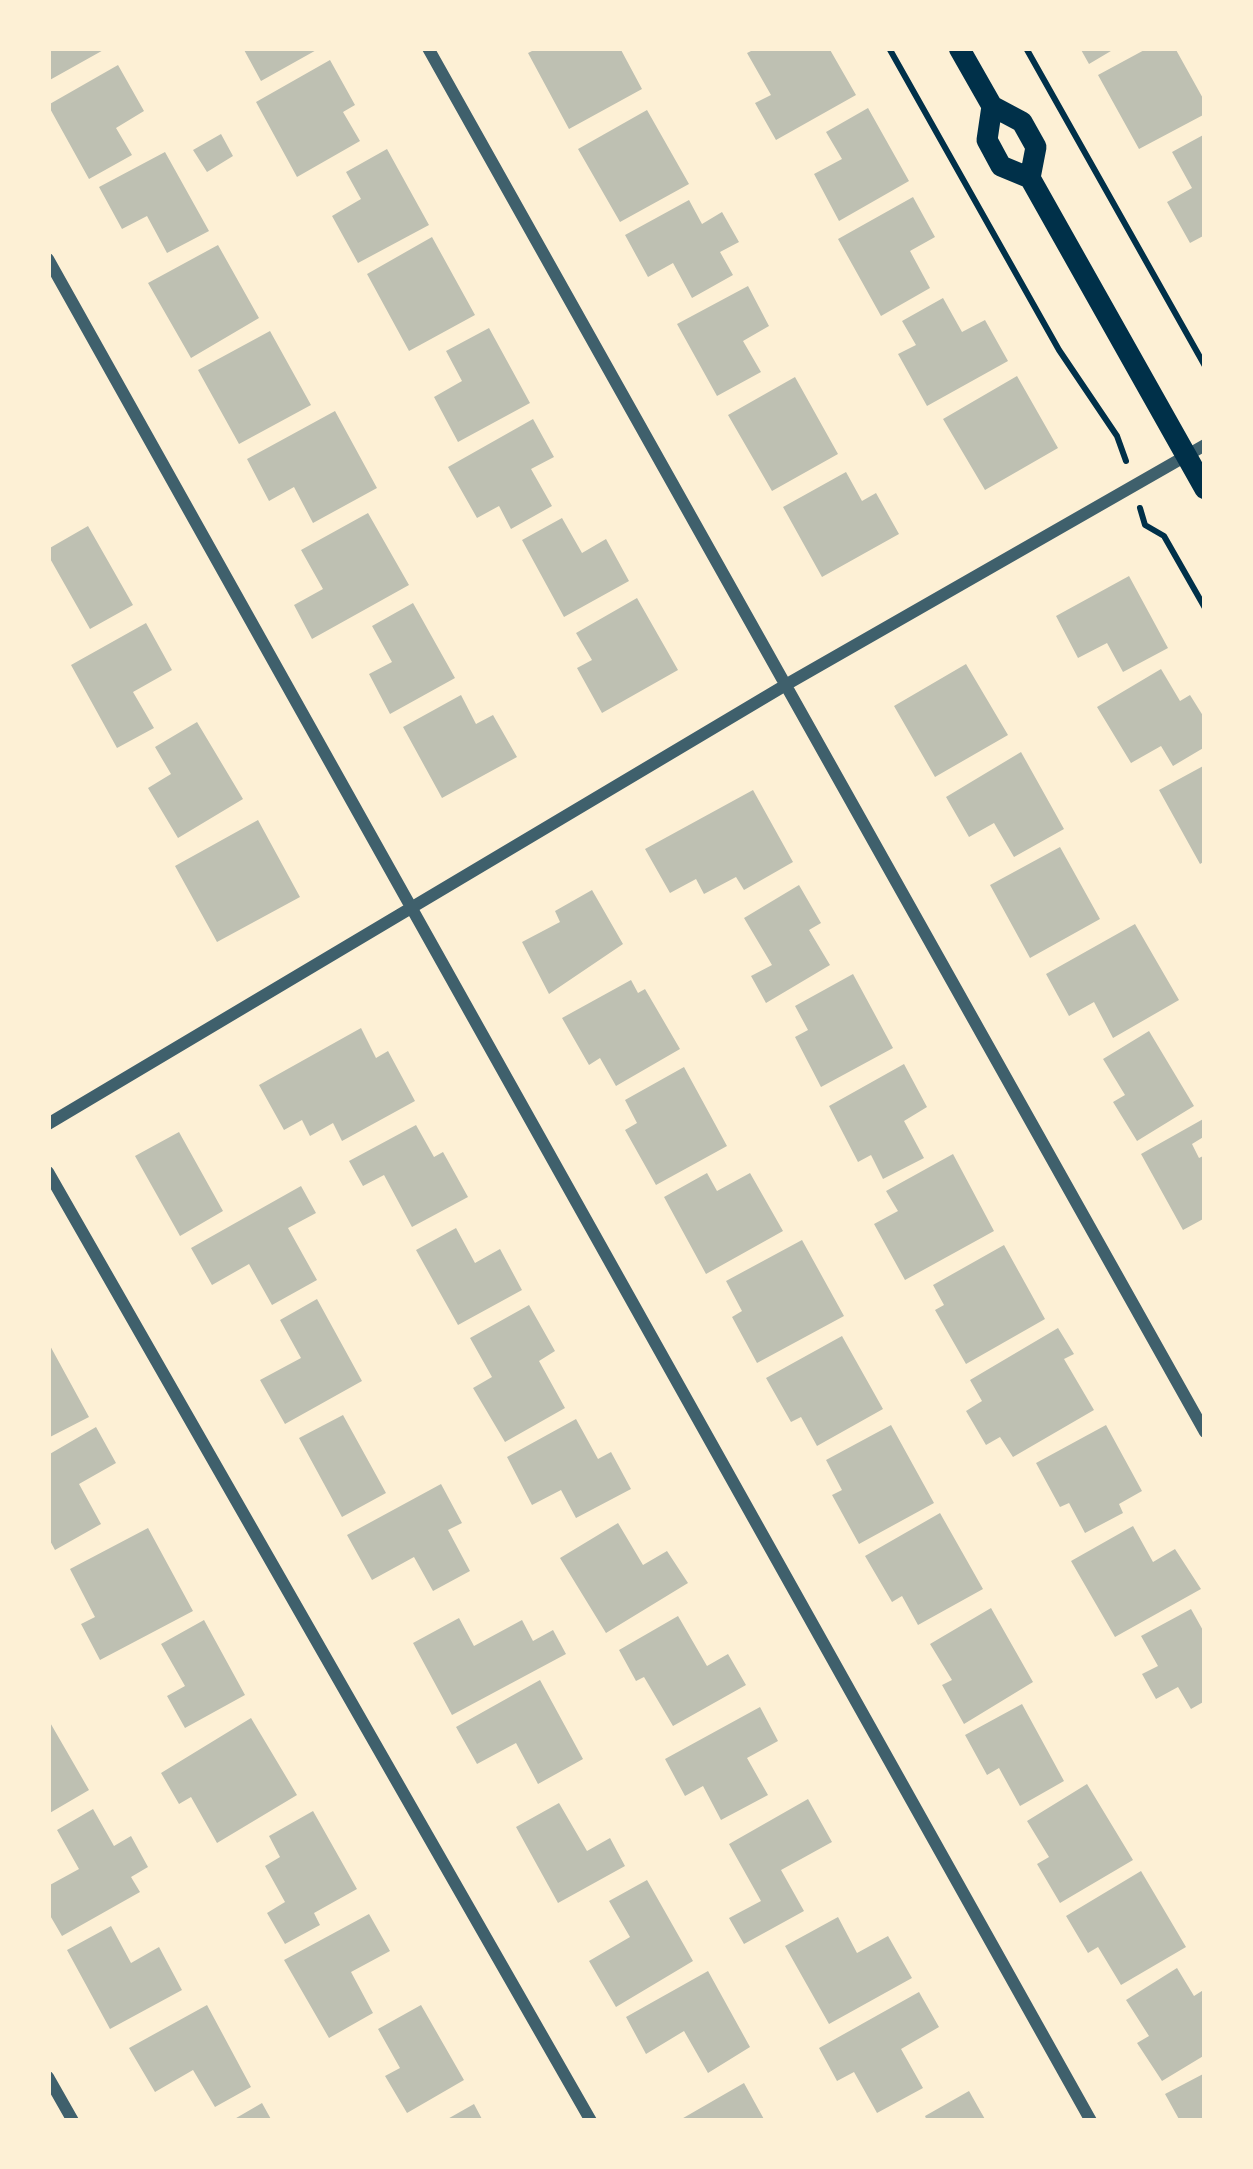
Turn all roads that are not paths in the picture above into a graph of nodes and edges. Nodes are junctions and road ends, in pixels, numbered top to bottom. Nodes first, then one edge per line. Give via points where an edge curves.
1 (428, 48) edge
2 (959, 48) edge
3 (992, 106) junction
4 (1030, 178) junction
5 (48, 259) edge
6 (1195, 449) edge
7 (1205, 489) edge
8 (789, 683) junction
9 (412, 908) junction
10 (48, 1124) edge
11 (48, 1172) edge
12 (1205, 1432) edge
13 (48, 2077) edge
14 (73, 2121) edge
15 (591, 2121) edge
16 (1091, 2121) edge

1 - 8 street
2 - 3 main road
3 - 4 main road via 1022,122 1036,147
3 - 4 main road via 987,140 1001,166
4 - 6 main road
5 - 9 street
6 - 7 main road
6 - 8 street
8 - 9 street
8 - 12 street
9 - 10 street
9 - 16 street
11 - 15 street
13 - 14 street

